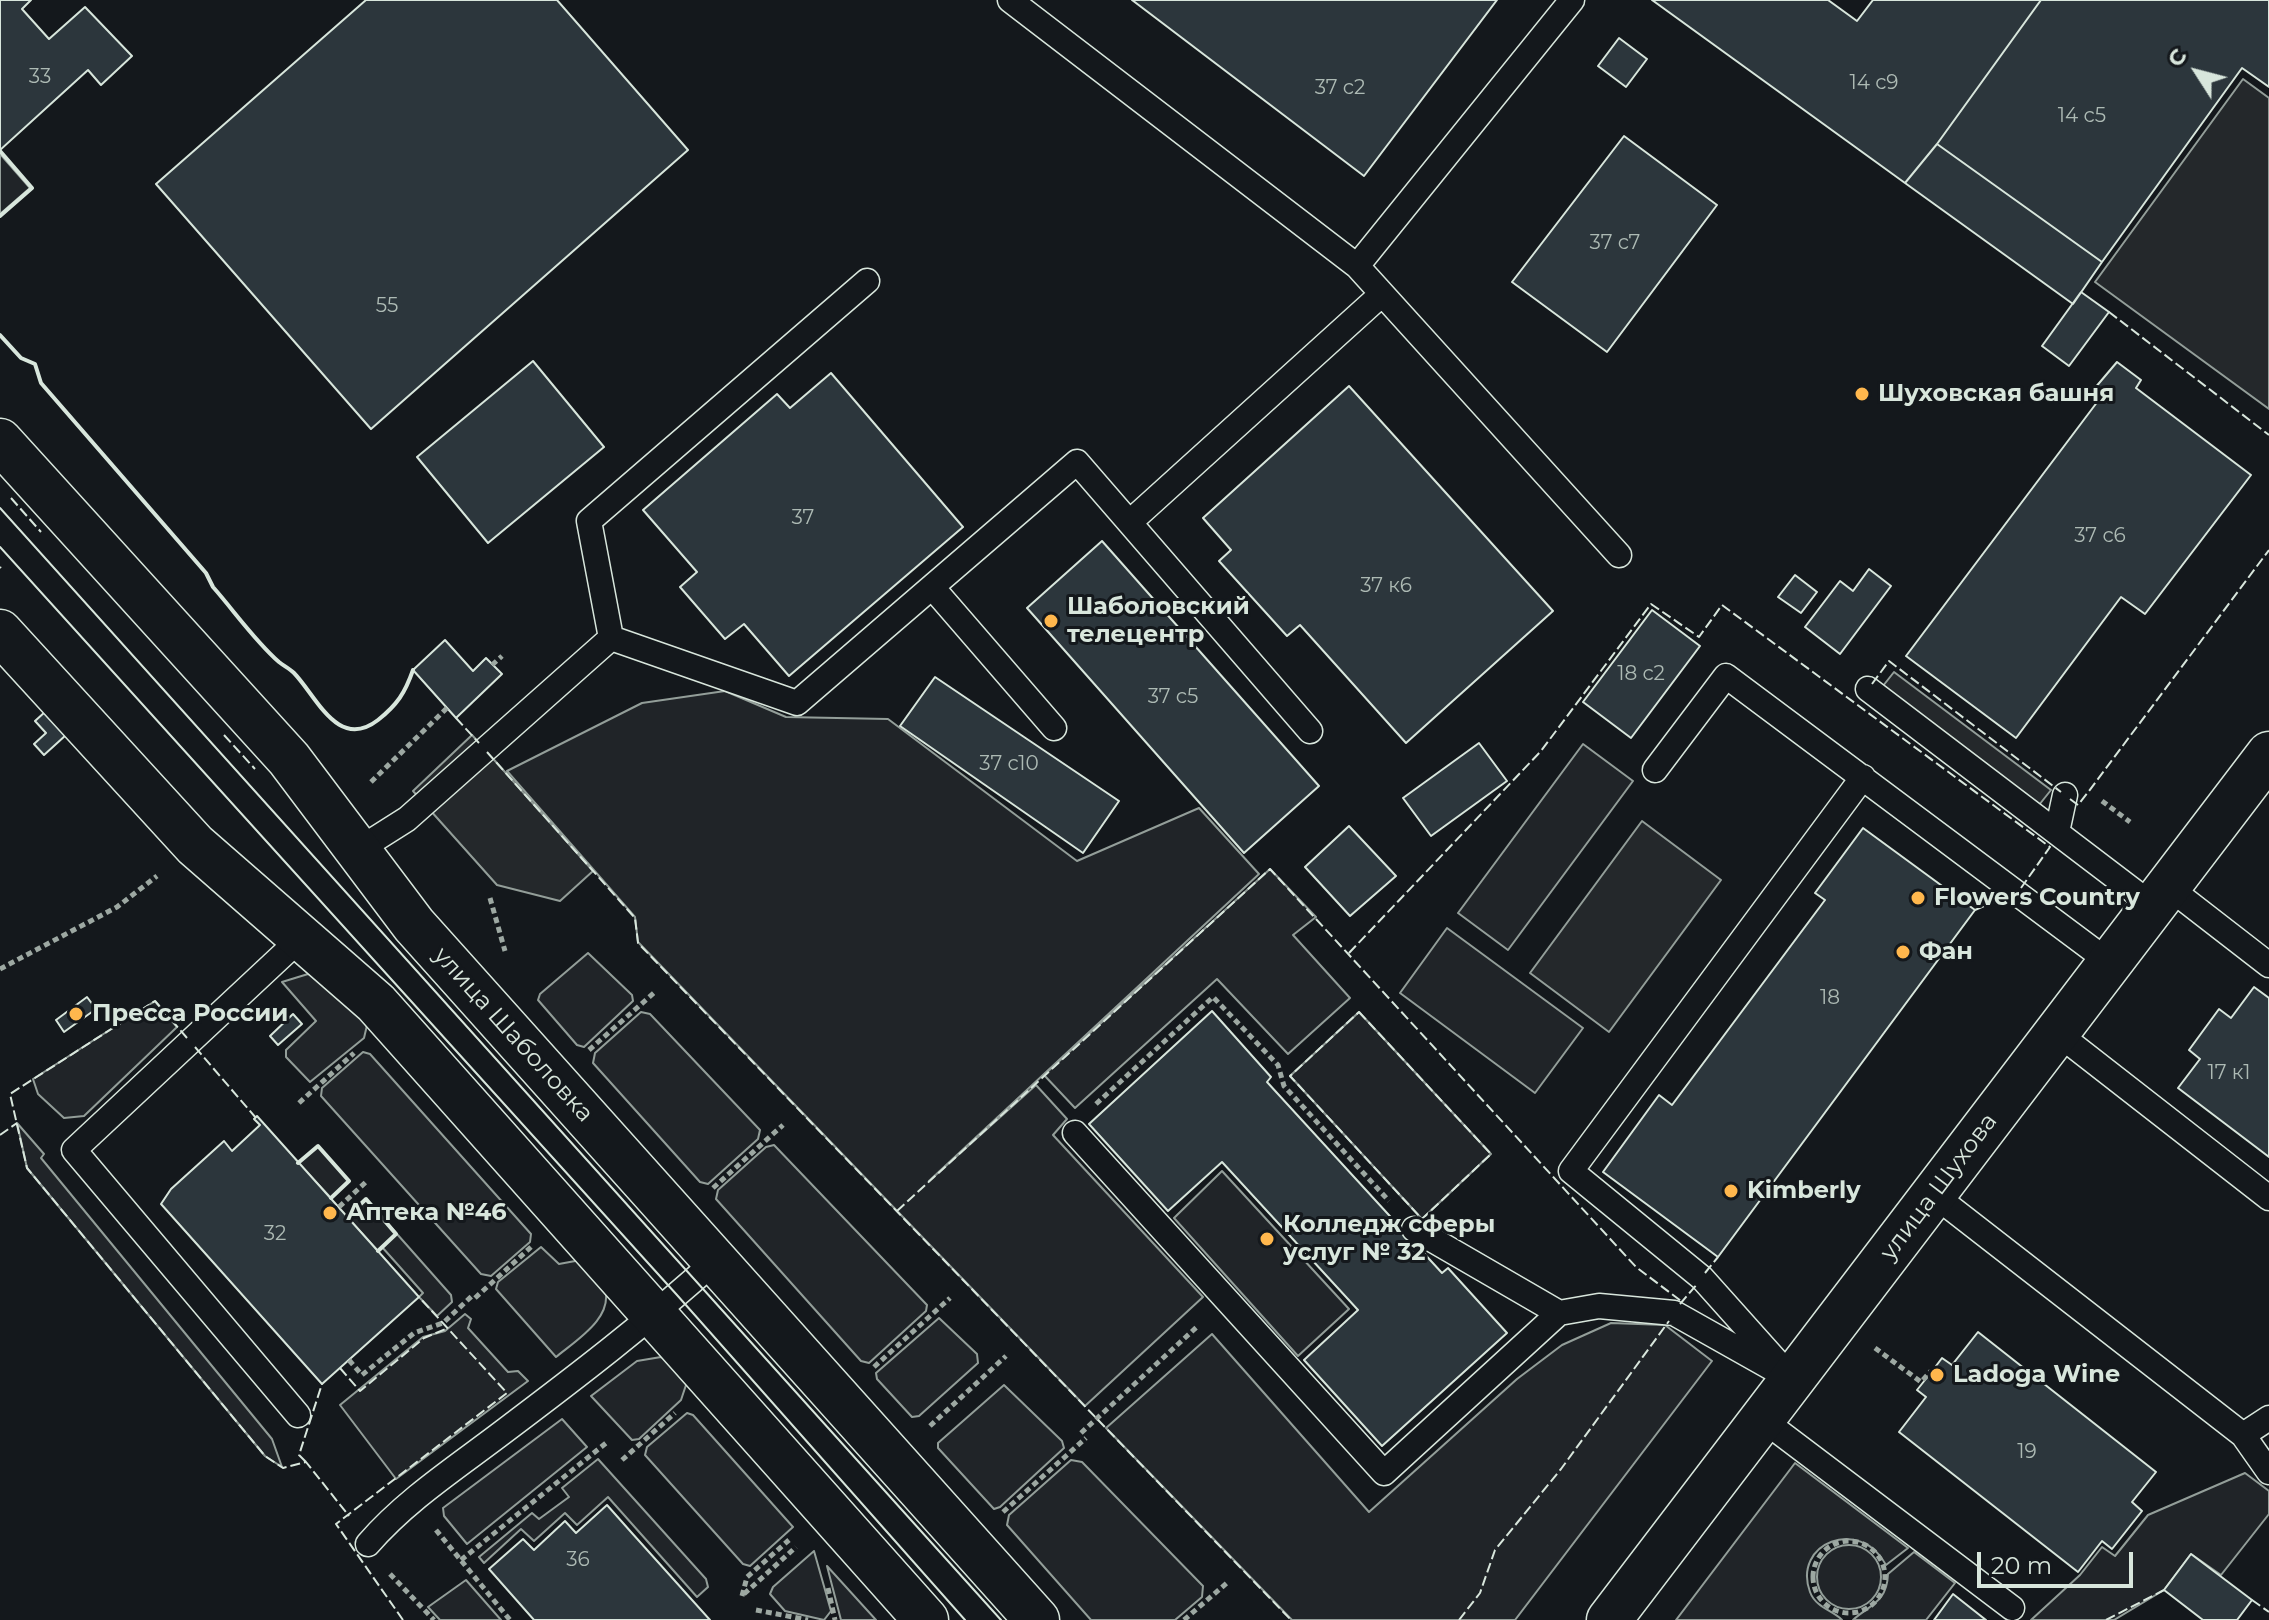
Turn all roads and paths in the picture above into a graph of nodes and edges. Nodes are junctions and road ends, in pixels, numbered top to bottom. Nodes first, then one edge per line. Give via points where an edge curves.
1 (1010, 0) edge
2 (1572, 0) edge
3 (1357, 266) junction
4 (867, 281) dead end
5 (1382, 294) junction
6 (0, 441) edge
7 (1130, 522) junction
8 (1619, 555) dead end
9 (932, 587) junction
10 (0, 632) edge
11 (611, 638) junction
12 (502, 656) dead end
13 (492, 665) dead end
14 (1868, 689) dead end
15 (447, 708) dead end
16 (1054, 728) dead end
17 (1310, 731) dead end
18 (2267, 760) edge
19 (1655, 770) dead end
20 (1863, 777) junction
21 (371, 782) dead end
22 (2065, 795) dead end
23 (2099, 799) dead end
24 (2130, 822) dead end
25 (2057, 832) junction
26 (358, 850) junction
27 (162, 872) dead end
28 (2160, 895) junction
29 (301, 938) junction
30 (2109, 962) junction
31 (2269, 965) edge
32 (0, 969) edge
33 (655, 992) dead end
34 (2056, 1032) junction
35 (364, 1045) dead end
36 (582, 1056) dead end
37 (299, 1103) dead end
38 (783, 1125) dead end
39 (1075, 1133) joint
40 (368, 1180) dead end
41 (707, 1194) dead end
42 (1933, 1194) junction
43 (2269, 1198) edge
44 (339, 1207) dead end
45 (1414, 1229) joint
46 (540, 1239) dead end
47 (716, 1260) junction
48 (950, 1298) dead end
49 (1227, 1300) junction
50 (1559, 1313) junction
51 (656, 1316) junction
52 (1875, 1348) dead end
53 (1006, 1356) dead end
54 (349, 1360) dead end
55 (1931, 1371) dead end
56 (867, 1373) dead end
57 (1793, 1380) junction
58 (298, 1415) dead end
59 (2269, 1418) edge
60 (1762, 1419) junction
61 (926, 1429) dead end
62 (2243, 1435) junction
63 (606, 1443) dead end
64 (2269, 1472) edge
65 (412, 1502) junction
66 (997, 1518) dead end
67 (791, 1539) dead end
68 (800, 1543) dead end
69 (368, 1544) joint
70 (461, 1560) junction
71 (825, 1574) dead end
72 (1228, 1582) dead end
73 (2012, 1608) dead end
74 (756, 1610) dead end
75 (1622, 1615) edge
76 (1850, 1617) edge
77 (434, 1620) edge
78 (510, 1620) edge
79 (808, 1620) edge
80 (835, 1620) edge
81 (926, 1620) edge
82 (1037, 1620) edge
83 (1184, 1620) edge

1 - 3 lane
2 - 3 lane
3 - 5 lane
4 - 11 lane via 589,521
5 - 7 lane
5 - 8 lane
6 - 26 main road, улица Шаболовка via 289,759
7 - 9 lane via 1077,462
7 - 17 lane
9 - 11 lane via 797,703
9 - 16 lane
10 - 29 main road via 195,845
11 - 26 lane via 407,819
12 - 13 path
14 - 25 lane
15 - 21 path
18 - 28 main road, улица Шухова
19 - 20 lane via 1726,676
20 - 30 lane
20 - 57 lane via 1571,1171 1702,1278
22 - 25 lane
23 - 24 path
25 - 28 lane
26 - 47 main road, улица Шаболовка via 414,925
27 - 32 path via 117,907
28 - 30 main road, улица Шухова
28 - 31 lane
29 - 51 main road via 376,1003
29 - 58 lane via 74,1150
30 - 34 main road, улица Шухова
33 - 36 path
34 - 42 main road, улица Шухова
34 - 43 lane
35 - 37 path
38 - 41 path
39 - 45 path via 1079,1119 1213,997 1278,1065 1284,1086
39 - 49 lane
40 - 44 path
42 - 57 main road, улица Шухова
42 - 62 lane
45 - 50 lane
46 - 54 path via 443,1323 414,1333 362,1375
47 - 51 lane
47 - 82 main road, улица Шаболовка
48 - 56 path
49 - 50 lane via 1384,1473
49 - 66 path
50 - 57 lane via 1599,1306 1674,1313
51 - 65 lane
51 - 81 main road
52 - 55 path via 1921,1382
53 - 61 path
57 - 60 main road, улица Шухова
59 - 62 lane
60 - 73 lane
60 - 75 main road, улица Шухова
62 - 64 lane
63 - 70 path
65 - 69 lane
65 - 70 path
67 - 68 path via 747,1577 742,1596
69 - 77 path
70 - 78 path
71 - 80 path
72 - 83 path
74 - 79 path
76 - 76 path via 1878,1601 1886,1572 1872,1549 1846,1541 1821,1553 1812,1579 1824,1604

